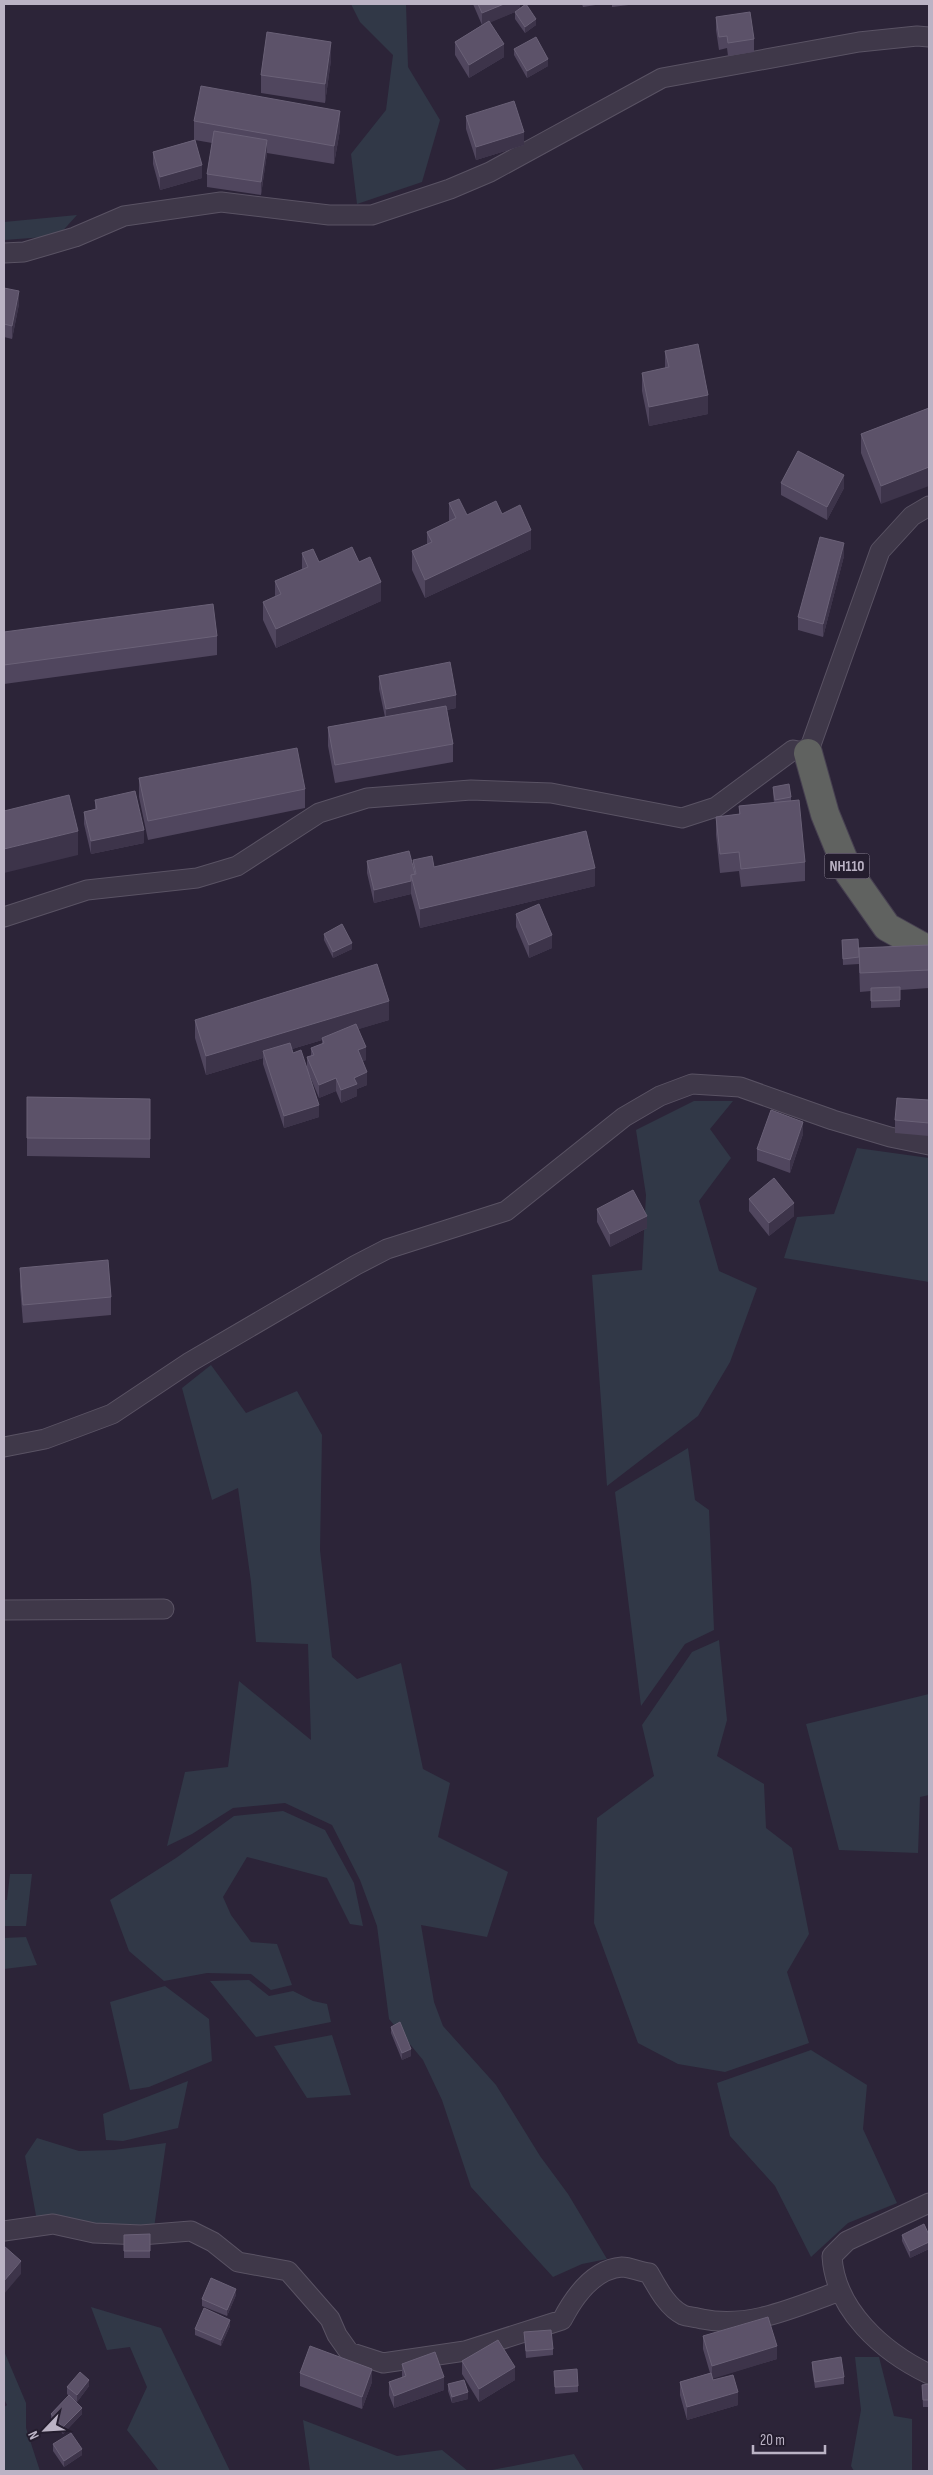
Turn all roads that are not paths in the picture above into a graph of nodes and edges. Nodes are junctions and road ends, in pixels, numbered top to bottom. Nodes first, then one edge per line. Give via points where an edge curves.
1 (929, 37) edge
2 (4, 253) edge
3 (929, 506) edge
4 (808, 753) junction
5 (4, 918) edge
6 (929, 948) edge
7 (929, 1145) edge
8 (4, 1447) edge
9 (164, 1609) dead end
10 (4, 1610) edge
11 (929, 2203) edge
12 (4, 2231) edge
13 (840, 2291) junction
14 (929, 2374) edge

1 - 2 street via 859,42 662,78 490,172 450,189 372,214 329,215 220,202 124,216 75,237 24,252
3 - 4 street via 912,516 880,551
4 - 5 street via 793,750 716,807 682,818 551,793 471,790 367,798 319,813 237,866 197,878 87,890
4 - 6 highway, NH110 via 824,814 849,873 887,926
7 - 8 street via 833,1120 740,1087 692,1084 660,1096 624,1117 506,1211 387,1249 190,1362 112,1414 45,1439
9 - 10 street
11 - 13 street via 847,2241 832,2256 833,2274
12 - 13 street via 53,2224 94,2233 141,2235 191,2231 213,2242 238,2262 288,2270 330,2319 349,2352 382,2363 465,2352 562,2320 575,2297 597,2276 622,2267 648,2273 664,2297 682,2314 718,2322 778,2314
13 - 14 street via 854,2315 877,2338

